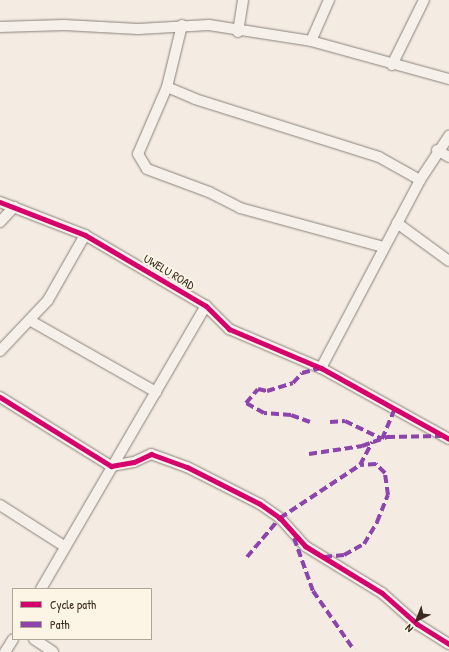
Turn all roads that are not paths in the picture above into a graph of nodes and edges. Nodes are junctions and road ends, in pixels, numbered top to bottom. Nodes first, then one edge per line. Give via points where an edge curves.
1 (243, 0) edge
2 (329, 0) edge
3 (424, 0) edge
4 (182, 25) junction
5 (0, 27) edge
6 (238, 32) junction
7 (311, 41) junction
8 (392, 65) junction
9 (449, 79) edge
10 (167, 87) junction
11 (449, 136) edge
12 (438, 150) junction
13 (449, 158) edge
14 (420, 180) junction
15 (0, 202) edge
16 (14, 207) junction
17 (0, 222) edge
18 (398, 223) junction
19 (85, 234) junction
20 (384, 248) junction
21 (449, 261) edge
22 (206, 306) junction
23 (31, 321) junction
24 (0, 350) edge
25 (321, 368) junction
26 (156, 392) junction
27 (0, 397) edge
28 (449, 439) edge
29 (111, 466) junction
30 (0, 505) edge
31 (64, 546) junction
32 (42, 588) edge
33 (12, 640) edge
34 (35, 640) edge
35 (449, 644) edge
36 (0, 650) edge
37 (4, 652) edge
38 (53, 652) edge

1 - 6 street
2 - 7 street
3 - 8 street
4 - 5 street via 138,29
4 - 6 street via 209,25
4 - 10 street
6 - 7 street
7 - 8 street
8 - 9 street
10 - 14 street via 195,99 379,157
10 - 20 street via 138,154 147,169 209,192 240,208
11 - 12 street
12 - 13 street
12 - 14 street
14 - 18 street
15 - 16 street, UWELU ROAD
16 - 17 street
16 - 19 street, UWELU ROAD
18 - 20 street
18 - 21 street
19 - 22 street, UWELU ROAD
19 - 23 street via 62,281
20 - 25 street
22 - 25 street, UWELU ROAD via 229,328
22 - 26 street
23 - 24 street
23 - 26 street
25 - 28 street, UWELU ROAD
26 - 29 street
27 - 29 street
29 - 31 street
29 - 35 street via 134,462 151,454 187,467 260,504 280,518 305,546 382,593 417,624
30 - 31 street
31 - 32 street
33 - 37 street
34 - 38 street
36 - 37 street

